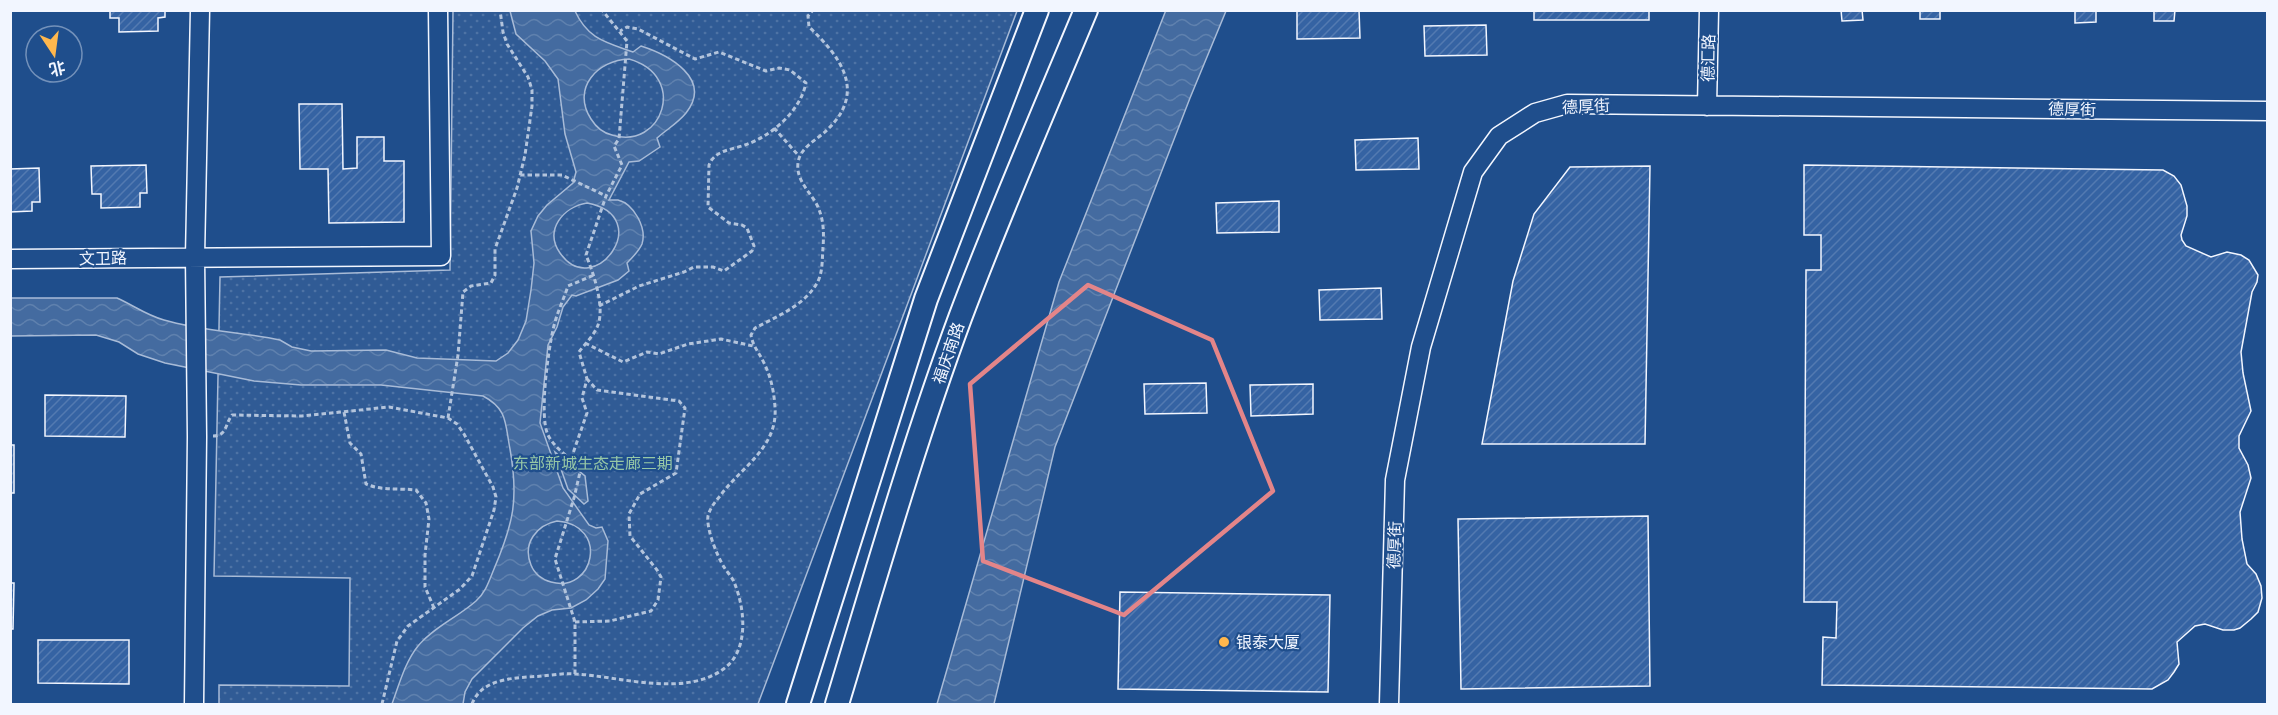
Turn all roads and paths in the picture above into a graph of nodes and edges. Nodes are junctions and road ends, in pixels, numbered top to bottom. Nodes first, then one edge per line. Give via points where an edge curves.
1 (200, 10) edge
2 (438, 10) edge
3 (500, 10) edge
4 (602, 10) edge
5 (813, 10) edge
6 (1038, 10) edge
7 (1086, 10) edge
8 (1709, 10) edge
9 (620, 31) junction
10 (1707, 106) junction
11 (2268, 111) edge
12 (774, 128) junction
13 (799, 156) junction
14 (520, 175) junction
15 (606, 196) junction
16 (195, 257) junction
17 (10, 259) edge
18 (594, 275) junction
19 (599, 306) junction
20 (585, 344) junction
21 (753, 346) junction
22 (587, 379) junction
23 (344, 412) junction
24 (448, 418) junction
25 (197, 436) junction
26 (571, 459) junction
27 (434, 608) junction
28 (575, 622) junction
29 (575, 674) junction
30 (194, 705) edge
31 (382, 705) edge
32 (472, 705) edge
33 (798, 705) edge
34 (837, 705) edge
35 (1389, 705) edge

1 - 16 street
2 - 16 street, 文卫路 via 441,256
3 - 14 path via 507,44 532,90
4 - 9 path
5 - 13 path via 808,16 809,27 839,60 848,98 841,115
6 - 33 main road via 926,299
7 - 34 main road, 福庆南路 via 960,319 902,489
8 - 10 street, 德汇路
9 - 12 path via 627,27 638,29 696,59 718,52 766,71 790,70 806,83 804,91 792,114
9 - 15 path via 627,41 619,139 614,146 622,165
10 - 11 street, 德厚街
10 - 35 street, 德厚街 via 1567,104 1535,113 1499,136 1473,172 1421,347 1395,480
12 - 13 path
12 - 19 path via 746,145 718,154 709,165 708,207 729,223 747,228 754,246 752,251 724,271 694,267 639,286
13 - 21 path via 801,183 822,216 822,268 818,283 805,298 755,328 751,335
14 - 15 path via 562,175
14 - 24 path via 495,249 495,275 491,283 471,286 462,292
15 - 18 path via 586,255
16 - 17 street, 文卫路
16 - 25 street
18 - 19 path
18 - 26 path via 568,286 553,330 543,409 548,436
19 - 20 path via 598,324
20 - 21 path via 623,362 647,352 659,354 721,339
20 - 22 path via 579,352
21 - 29 path via 772,383 775,424 767,444 726,487 708,517 715,549 738,594 743,627 739,651 725,668 681,684
22 - 26 path via 582,398 587,413
22 - 28 path via 597,390 679,400 685,408 676,473 640,494 629,514 630,536 661,577 658,600 651,611 610,621
23 - 24 path via 389,407
23 - 25 path via 232,415 220,436
23 - 27 path via 350,443 361,454 366,484 377,489 416,490 426,503 426,586
24 - 27 path via 464,434 496,497 472,576
25 - 30 street
26 - 28 path via 581,468 555,559
27 - 31 path via 408,626 398,641
28 - 29 path
29 - 32 path via 503,680 484,688

